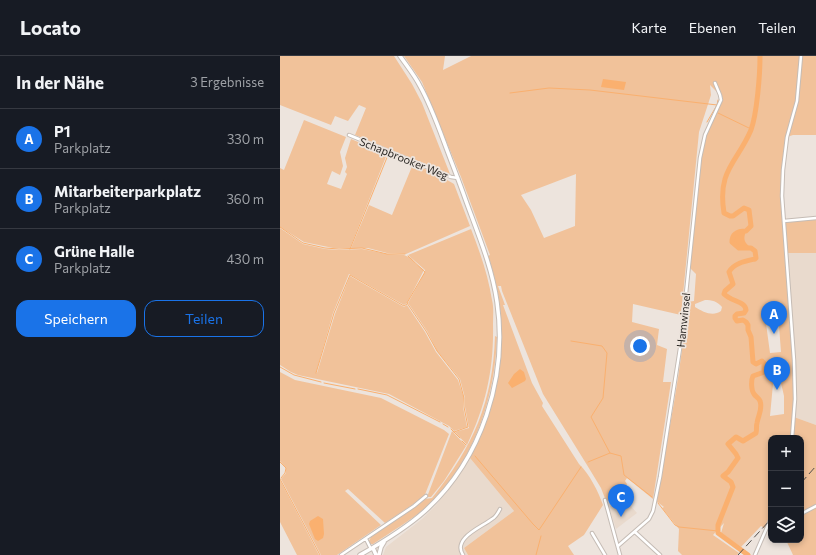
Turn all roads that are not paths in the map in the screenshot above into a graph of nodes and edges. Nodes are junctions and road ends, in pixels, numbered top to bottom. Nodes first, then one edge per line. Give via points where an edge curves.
1 (400, 56) edge
2 (801, 56) edge
3 (715, 83) dead end
4 (349, 135) dead end
5 (458, 178) junction
6 (816, 218) edge
7 (784, 221) junction
8 (792, 435) edge
9 (426, 496) dead end
10 (605, 500) dead end
11 (815, 507) edge
12 (500, 509) dead end
13 (804, 512) edge
14 (768, 525) edge
15 (766, 530) joint
16 (635, 532) junction
17 (592, 533) dead end
18 (366, 539) junction
19 (385, 541) junction
20 (618, 546) junction
21 (370, 551) edge
22 (341, 555) edge
23 (360, 555) edge
24 (377, 555) edge
25 (463, 555) edge
26 (605, 555) edge
27 (620, 555) edge
28 (660, 555) edge
29 (755, 555) edge

1 - 5 main road via 420,84
2 - 7 street via 797,101 787,137 783,170
3 - 16 street, Hamwinsel via 721,100 705,135 700,158 681,342 660,477 653,511 649,519
4 - 5 street, Schapbrooker Weg
5 - 19 main road via 487,258 497,300 500,346 495,383 481,429 456,475 426,510
6 - 7 street
7 - 8 street via 794,360
9 - 18 street
10 - 20 street
11 - 13 street
12 - 25 street via 494,518 463,539 460,549
14 - 15 street
15 - 29 street
16 - 20 street, Hamwinsel
16 - 28 street
17 - 26 street
18 - 21 street
18 - 22 street
19 - 21 main road
19 - 24 main road
20 - 27 street
21 - 23 main road
21 - 24 main road

